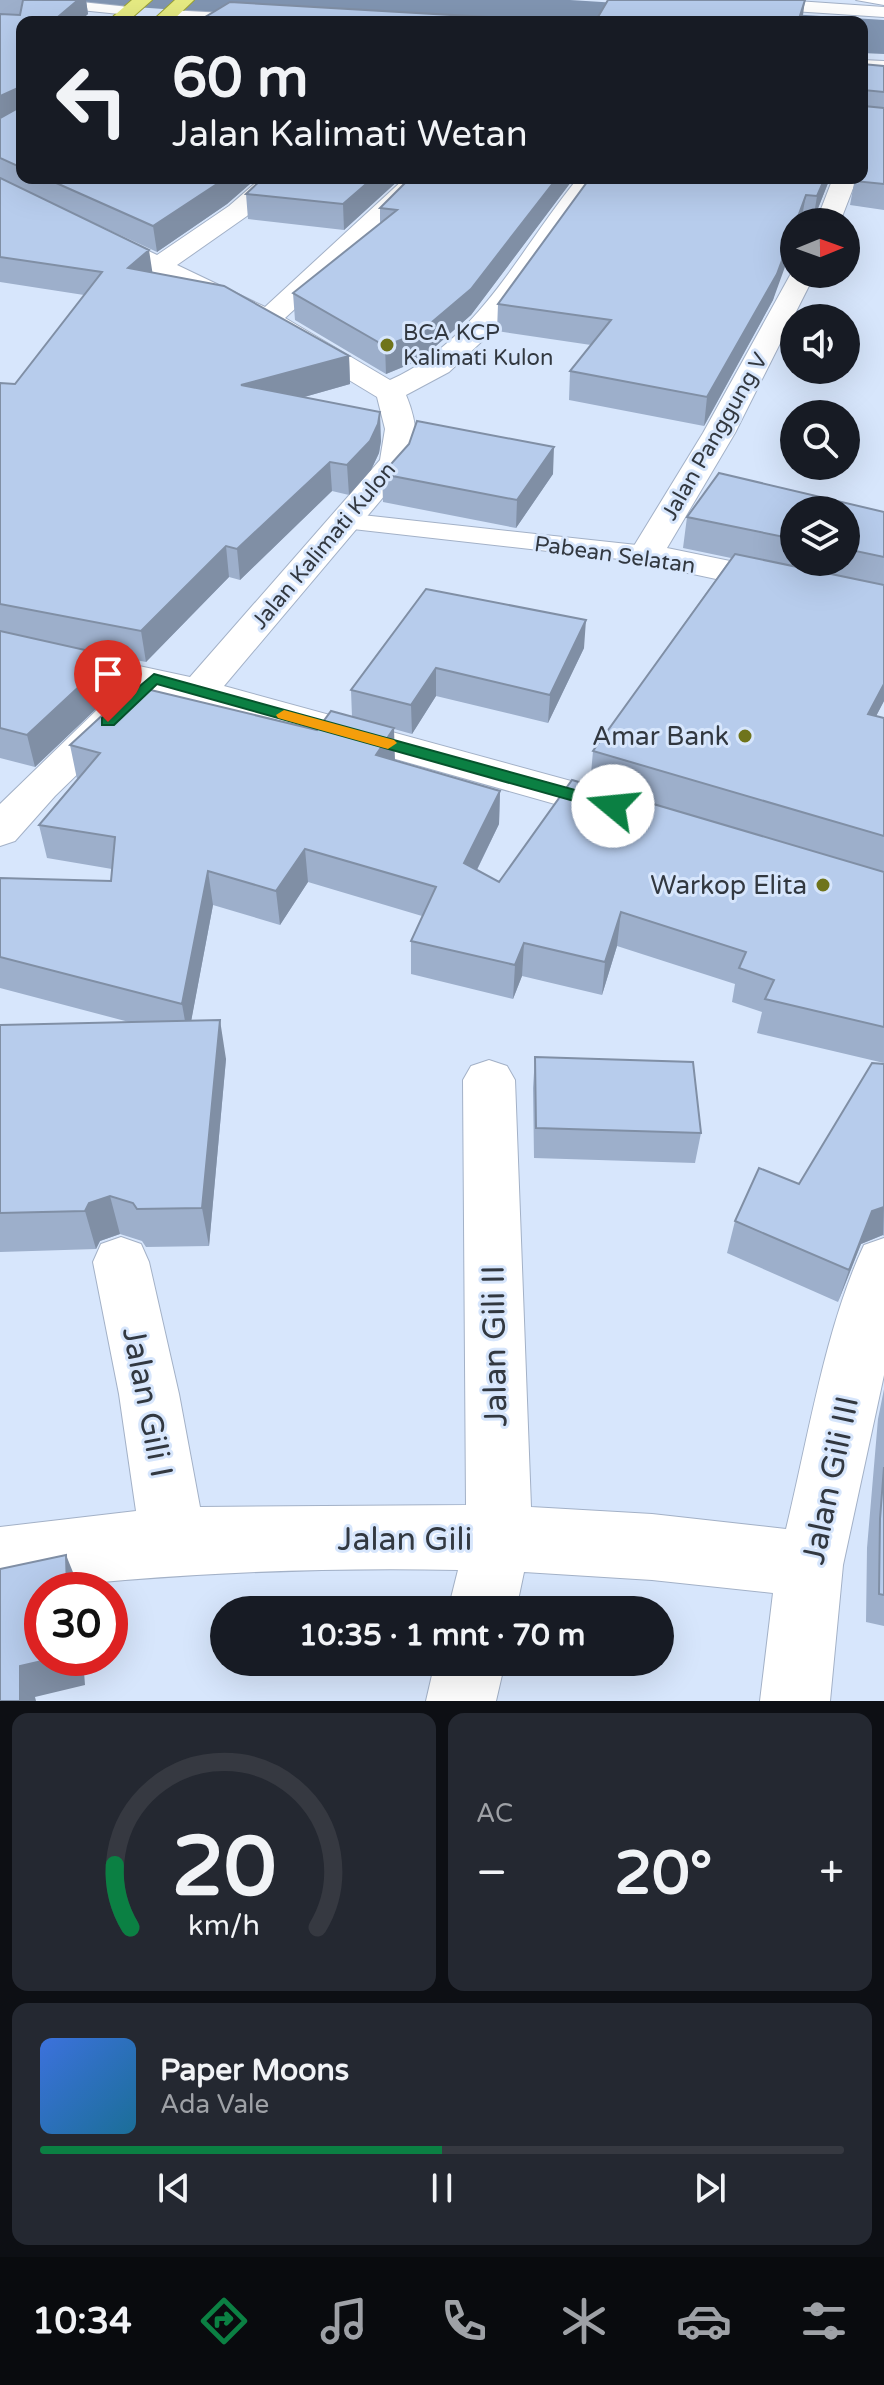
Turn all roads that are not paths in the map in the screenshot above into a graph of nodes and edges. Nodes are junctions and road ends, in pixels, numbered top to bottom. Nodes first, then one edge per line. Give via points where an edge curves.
1 (22, 0) edge
2 (701, 0) edge
3 (863, 0) edge
4 (884, 1) edge
5 (789, 3) edge
6 (130, 11) edge
7 (171, 12) edge
8 (884, 12) edge
9 (227, 16) edge
10 (268, 184) edge
11 (412, 184) edge
12 (586, 184) edge
13 (843, 184) edge
14 (0, 188) edge
15 (833, 208) edge
16 (161, 264) junction
17 (795, 288) edge
18 (268, 319) junction
19 (389, 392) junction
20 (344, 521) junction
21 (646, 554) junction
22 (884, 604) edge
23 (0, 647) edge
24 (154, 679) junction
25 (199, 691) junction
26 (658, 820) edge
27 (0, 831) edge
28 (489, 1080) dead end
29 (121, 1262) dead end
30 (884, 1263) edge
31 (499, 1538) junction
32 (173, 1541) junction
33 (0, 1560) edge
34 (810, 1565) junction
35 (485, 1596) edge
36 (467, 1676) edge
37 (461, 1701) edge
38 (795, 1701) edge

1 - 6 lane
2 - 5 street
3 - 4 lane
5 - 8 street
7 - 9 lane
10 - 16 street
11 - 18 street
12 - 19 street via 470,338 436,369
13 - 15 street
14 - 16 street
16 - 18 street
17 - 21 street, Jalan Panggung V via 719,433
18 - 19 street
19 - 20 street, Jalan Kalimati Kulon via 398,408 400,455
20 - 21 lane, Pabean Selatan
20 - 25 street, Jalan Kalimati Kulon
21 - 22 street, Pabean Selatan
23 - 24 street
24 - 25 street
24 - 27 street
25 - 26 street
28 - 31 street, Jalan Gili II
29 - 32 street, Jalan Gili I
30 - 34 street, Jalan Gili III
31 - 32 street, Jalan Gili
31 - 34 street, Jalan Gili via 695,1548
31 - 35 street, Jalan Gili II
32 - 33 street, Jalan Gili
34 - 38 street, Jalan Gili III
36 - 37 street

